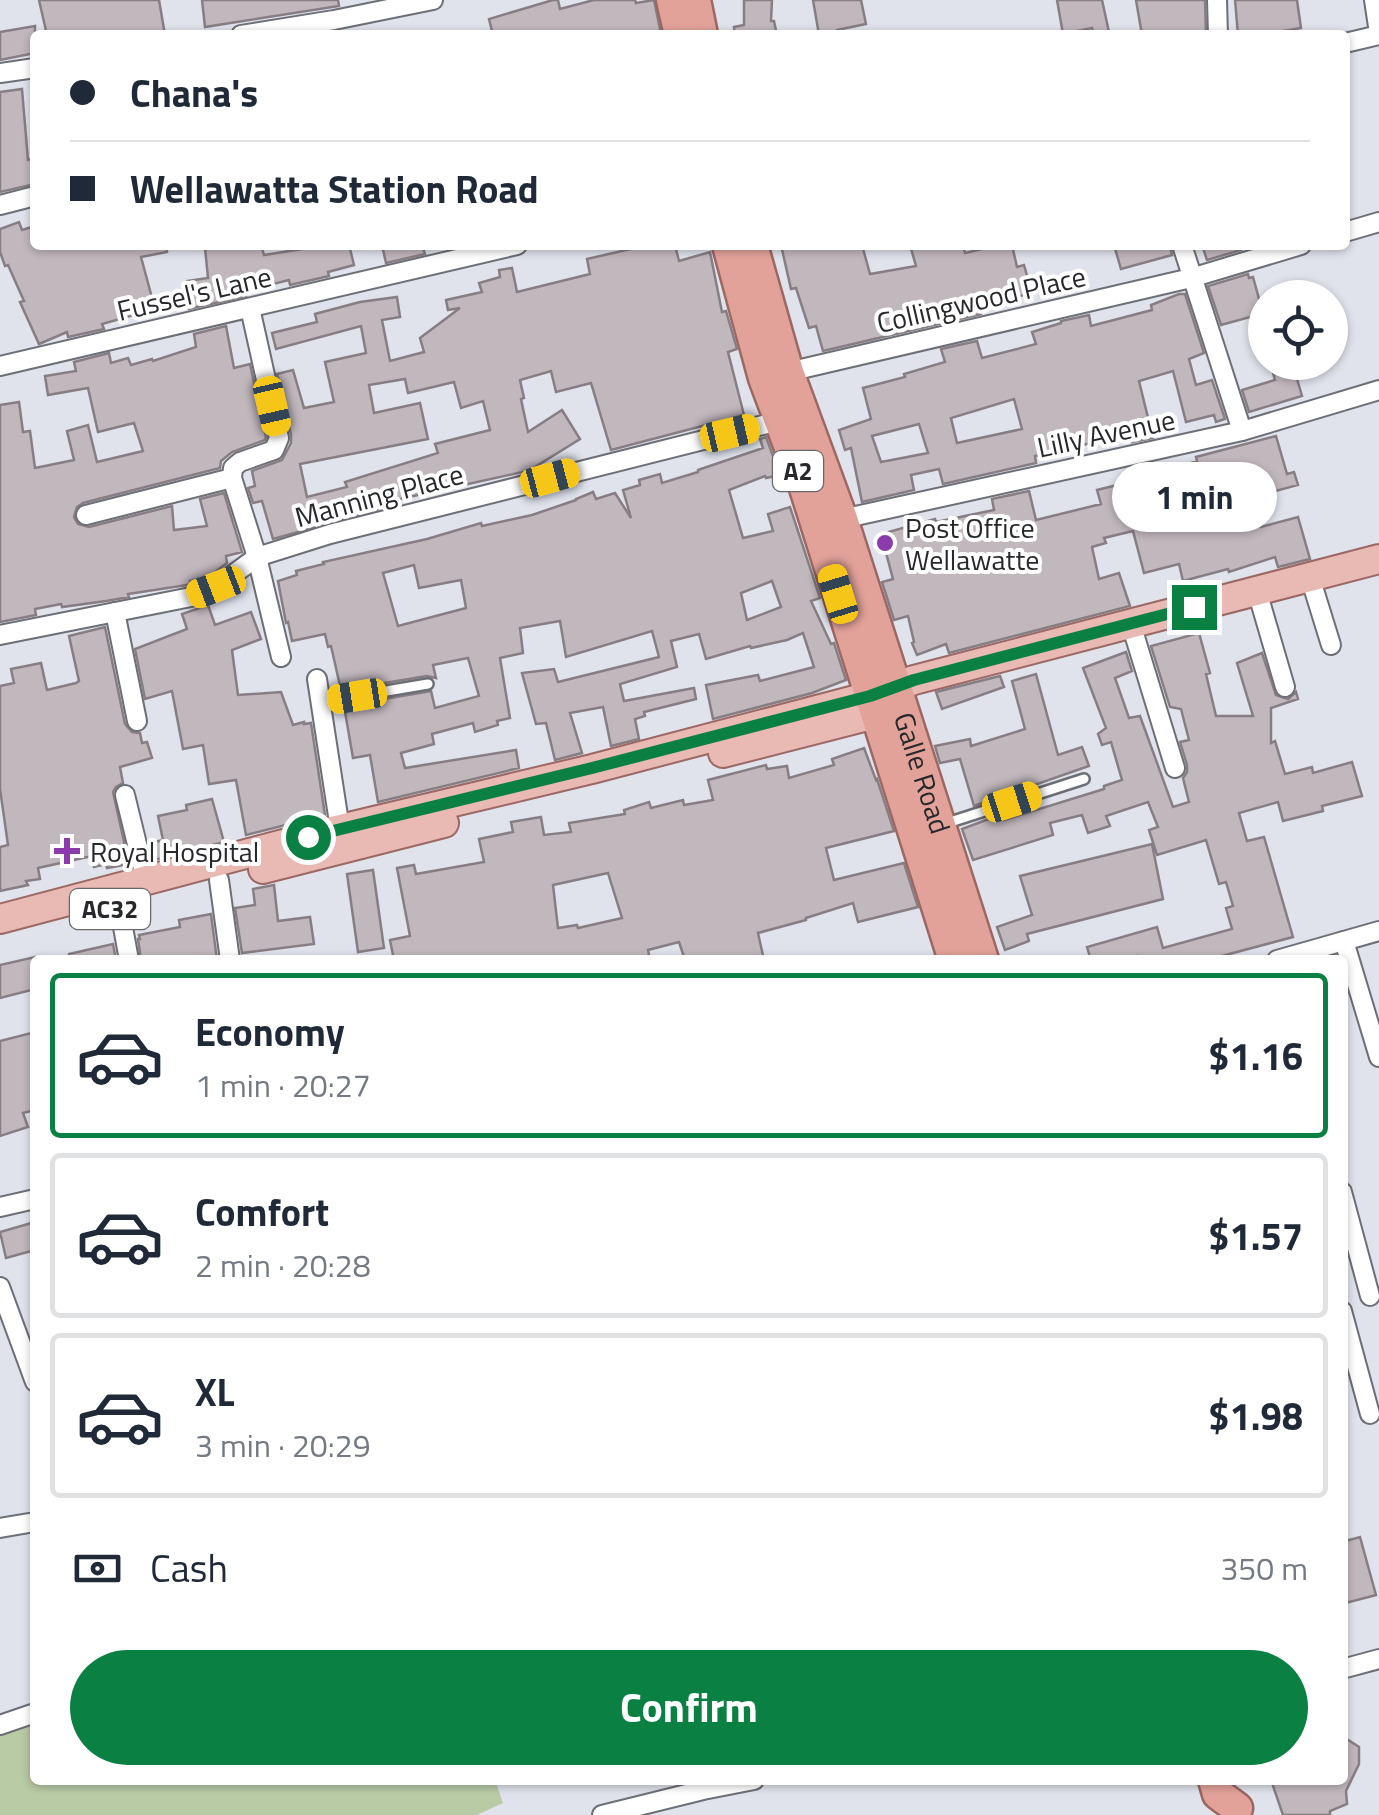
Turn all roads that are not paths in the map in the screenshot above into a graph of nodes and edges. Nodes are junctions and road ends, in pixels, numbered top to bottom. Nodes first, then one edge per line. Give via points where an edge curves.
1 (433, 0) edge
2 (672, 0) edge
3 (694, 0) edge
4 (1217, 0) edge
5 (1374, 0) edge
6 (273, 30) edge
7 (679, 30) edge
8 (701, 30) edge
9 (1218, 30) edge
10 (1379, 34) edge
11 (1350, 42) edge
12 (30, 69) edge
13 (0, 73) edge
14 (30, 197) edge
15 (0, 206) edge
16 (1379, 222) edge
17 (1350, 231) edge
18 (496, 250) edge
19 (729, 250) edge
20 (753, 250) edge
21 (1183, 250) edge
22 (1284, 250) edge
23 (1191, 278) junction
24 (250, 308) junction
25 (0, 366) edge
26 (788, 372) junction
27 (1379, 390) edge
28 (779, 421) junction
29 (1242, 431) junction
30 (232, 478) junction
31 (86, 515) dead end
32 (842, 519) junction
33 (258, 557) junction
34 (1379, 559) edge
35 (1310, 577) junction
36 (1257, 591) junction
37 (115, 612) junction
38 (1131, 624) junction
39 (0, 635) edge
40 (1330, 645) dead end
41 (281, 657) dead end
42 (317, 680) dead end
43 (428, 684) dead end
44 (1285, 688) dead end
45 (886, 701) junction
46 (321, 702) junction
47 (137, 721) dead end
48 (1175, 768) dead end
49 (1084, 779) dead end
50 (126, 795) dead end
51 (941, 825) junction
52 (340, 829) junction
53 (219, 880) junction
54 (146, 881) junction
55 (118, 897) junction
56 (0, 919) edge
57 (1379, 931) edge
58 (0, 937) edge
59 (1344, 941) junction
60 (128, 955) edge
61 (229, 955) edge
62 (953, 955) edge
63 (981, 955) edge
64 (1295, 955) edge
65 (1379, 1057) edge
66 (30, 1200) edge
67 (0, 1208) edge
68 (1348, 1211) edge
69 (0, 1287) edge
70 (1374, 1295) edge
71 (1348, 1302) edge
72 (1348, 1334) edge
73 (30, 1368) edge
74 (1370, 1414) dead end
75 (30, 1523) edge
76 (0, 1528) edge
77 (1379, 1659) edge
78 (1348, 1667) edge
79 (30, 1715) edge
80 (0, 1724) edge
81 (702, 1785) edge
82 (1215, 1785) edge
83 (1232, 1804) edge
84 (602, 1815) edge

1 - 6 street
2 - 7 highway
3 - 8 highway
4 - 9 street
5 - 10 street
10 - 11 street
12 - 13 street
14 - 15 street
16 - 17 street
18 - 24 street, Fussel's Lane
19 - 28 highway, Galle Road / A2
20 - 26 highway, Galle Road / A2
21 - 23 street
22 - 23 street, Collingwood Place
23 - 26 street, Collingwood Place
23 - 29 street
24 - 25 street, Fussel's Lane
24 - 30 street via 279,438 274,450 240,462
26 - 32 highway, Galle Road / A2
27 - 29 street, Lilly Avenue
28 - 33 street, Manning Place
28 - 45 highway, Galle Road / A2
29 - 32 street, Lilly Avenue
30 - 31 street
30 - 33 street
32 - 45 highway, Galle Road / A2
33 - 37 street, Manning Place via 216,587
33 - 41 street
34 - 35 main road
35 - 36 main road
35 - 40 street
36 - 38 main road
36 - 44 street
37 - 39 street, Manning Place
37 - 47 street
38 - 45 main road via 914,680
38 - 48 street
42 - 46 street
43 - 46 lane
45 - 51 highway, Galle Road / A2
45 - 52 main road, AC32
45 - 53 main road, AC32
45 - 62 highway, Galle Road / A2
46 - 52 street
49 - 51 lane
50 - 54 street
51 - 63 highway, Galle Road / A2
52 - 54 main road, AC32
53 - 55 main road, AC32
53 - 61 street
54 - 55 main road, AC32
55 - 56 main road, AC32
55 - 58 main road, AC32
55 - 60 street
57 - 59 street
59 - 64 street
59 - 65 street
66 - 67 street
68 - 70 street
69 - 73 street
70 - 71 street
72 - 74 street
75 - 76 street
77 - 78 street
79 - 80 street
81 - 84 street
82 - 83 highway

